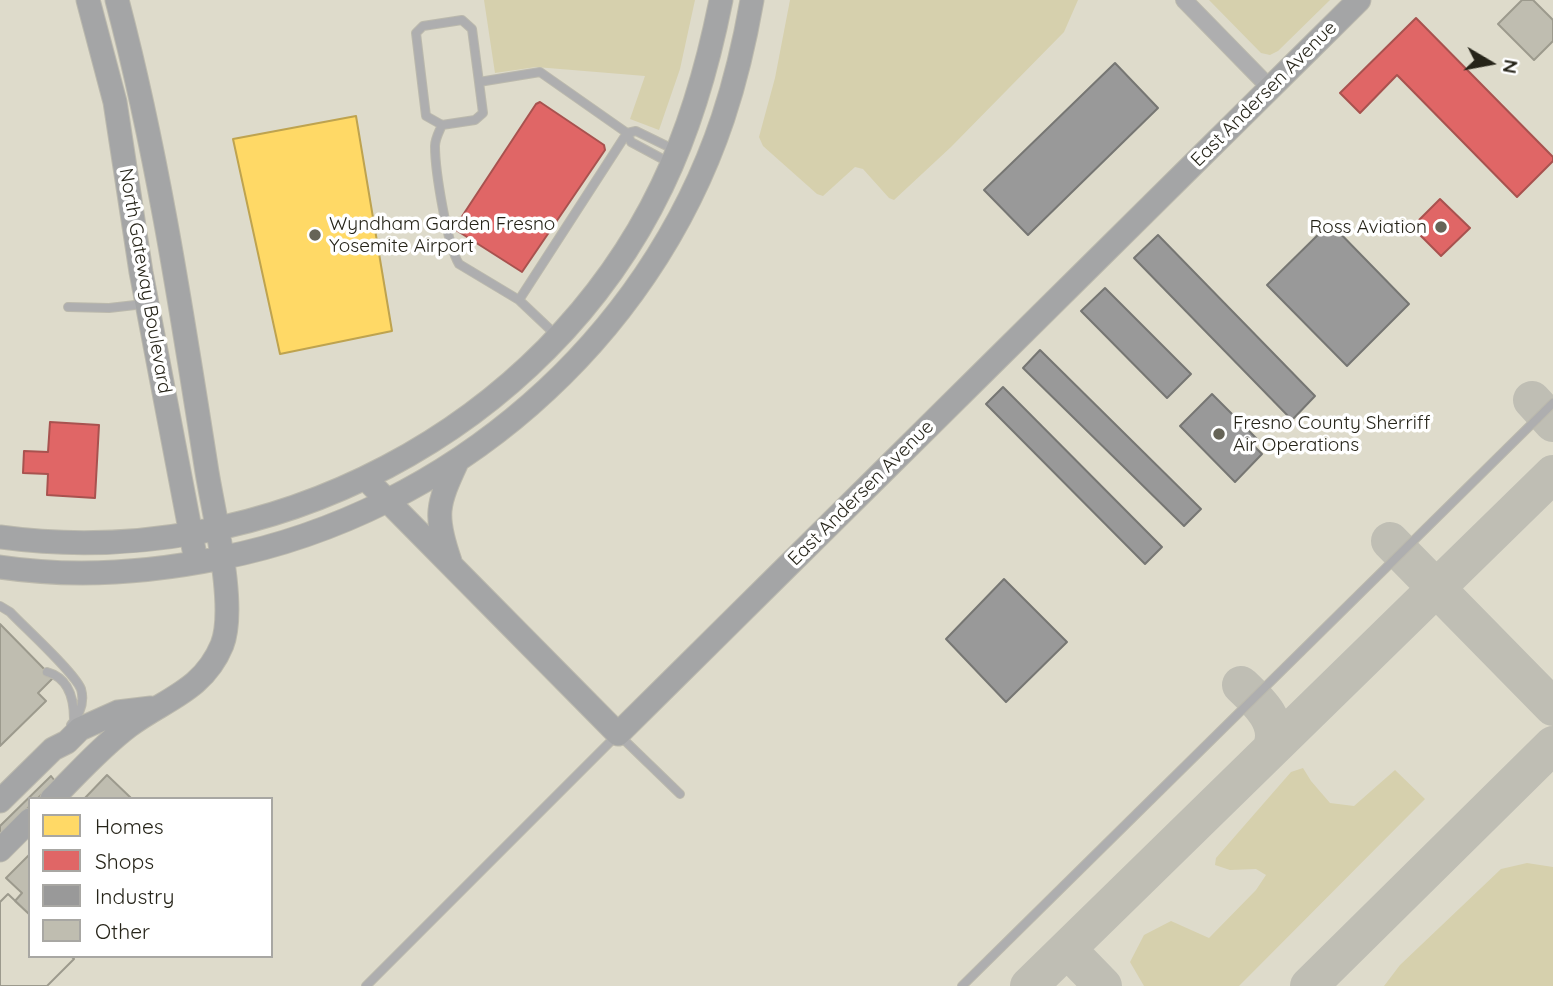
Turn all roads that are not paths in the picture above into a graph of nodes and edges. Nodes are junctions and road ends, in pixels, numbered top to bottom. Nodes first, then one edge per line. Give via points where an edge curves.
1 (88, 0) edge
2 (117, 0) edge
3 (721, 0) edge
4 (752, 0) edge
5 (1184, 0) edge
6 (1359, 0) edge
7 (479, 82) junction
8 (1270, 88) junction
9 (144, 105) junction
10 (117, 111) junction
11 (442, 125) junction
12 (627, 133) junction
13 (675, 158) junction
14 (519, 300) junction
15 (147, 303) junction
16 (625, 303) junction
17 (68, 307) dead end
18 (558, 337) junction
19 (1553, 403) edge
20 (457, 462) junction
21 (366, 479) junction
22 (388, 501) junction
23 (217, 529) junction
24 (191, 534) junction
25 (0, 537) edge
26 (221, 558) junction
27 (196, 563) junction
28 (0, 567) edge
29 (453, 567) junction
30 (0, 606) edge
31 (47, 672) dead end
32 (161, 707) junction
33 (74, 722) junction
34 (618, 734) junction
35 (53, 749) junction
36 (680, 794) dead end
37 (54, 797) edge
38 (0, 801) edge
39 (28, 822) edge
40 (0, 850) edge
41 (366, 986) edge
42 (962, 986) edge

1 - 10 main road, North Gateway Boulevard
2 - 9 main road, North Gateway Boulevard
3 - 13 main road via 705,72
4 - 16 main road via 737,73 705,165 671,233
5 - 8 street
6 - 8 main road, East Andersen Avenue
7 - 11 lane via 483,113 475,121
7 - 11 lane via 472,29 462,20 423,26 416,33 426,116
7 - 12 lane via 540,72
8 - 34 main road, East Andersen Avenue
9 - 10 main road
9 - 23 main road, North Gateway Boulevard
10 - 15 main road, North Gateway Boulevard
11 - 14 lane via 435,144 453,255 459,264
12 - 13 lane via 636,131
12 - 13 lane via 631,142
12 - 14 lane
13 - 16 main road via 683,162 680,194
13 - 18 main road via 621,256
14 - 18 lane
15 - 17 lane
15 - 24 main road, North Gateway Boulevard
16 - 20 main road via 540,398
18 - 21 main road via 461,422
19 - 42 lane
20 - 22 main road
20 - 29 main road via 442,495 439,519
21 - 22 main road
21 - 23 main road via 284,512
22 - 26 main road via 295,540
22 - 29 main road
23 - 24 main road
23 - 26 main road, North Gateway Boulevard
24 - 25 main road via 99,543
24 - 27 main road, North Gateway Boulevard
26 - 27 main road
26 - 32 main road, North Gateway Boulevard via 228,612 223,643 210,669
27 - 28 main road via 107,573
29 - 34 main road
30 - 33 lane via 78,683 83,702
31 - 33 lane via 72,693
32 - 35 main road via 118,712
32 - 37 main road, North Gateway Boulevard via 130,725
33 - 35 lane
34 - 36 lane
34 - 41 lane
35 - 38 main road
39 - 40 main road

